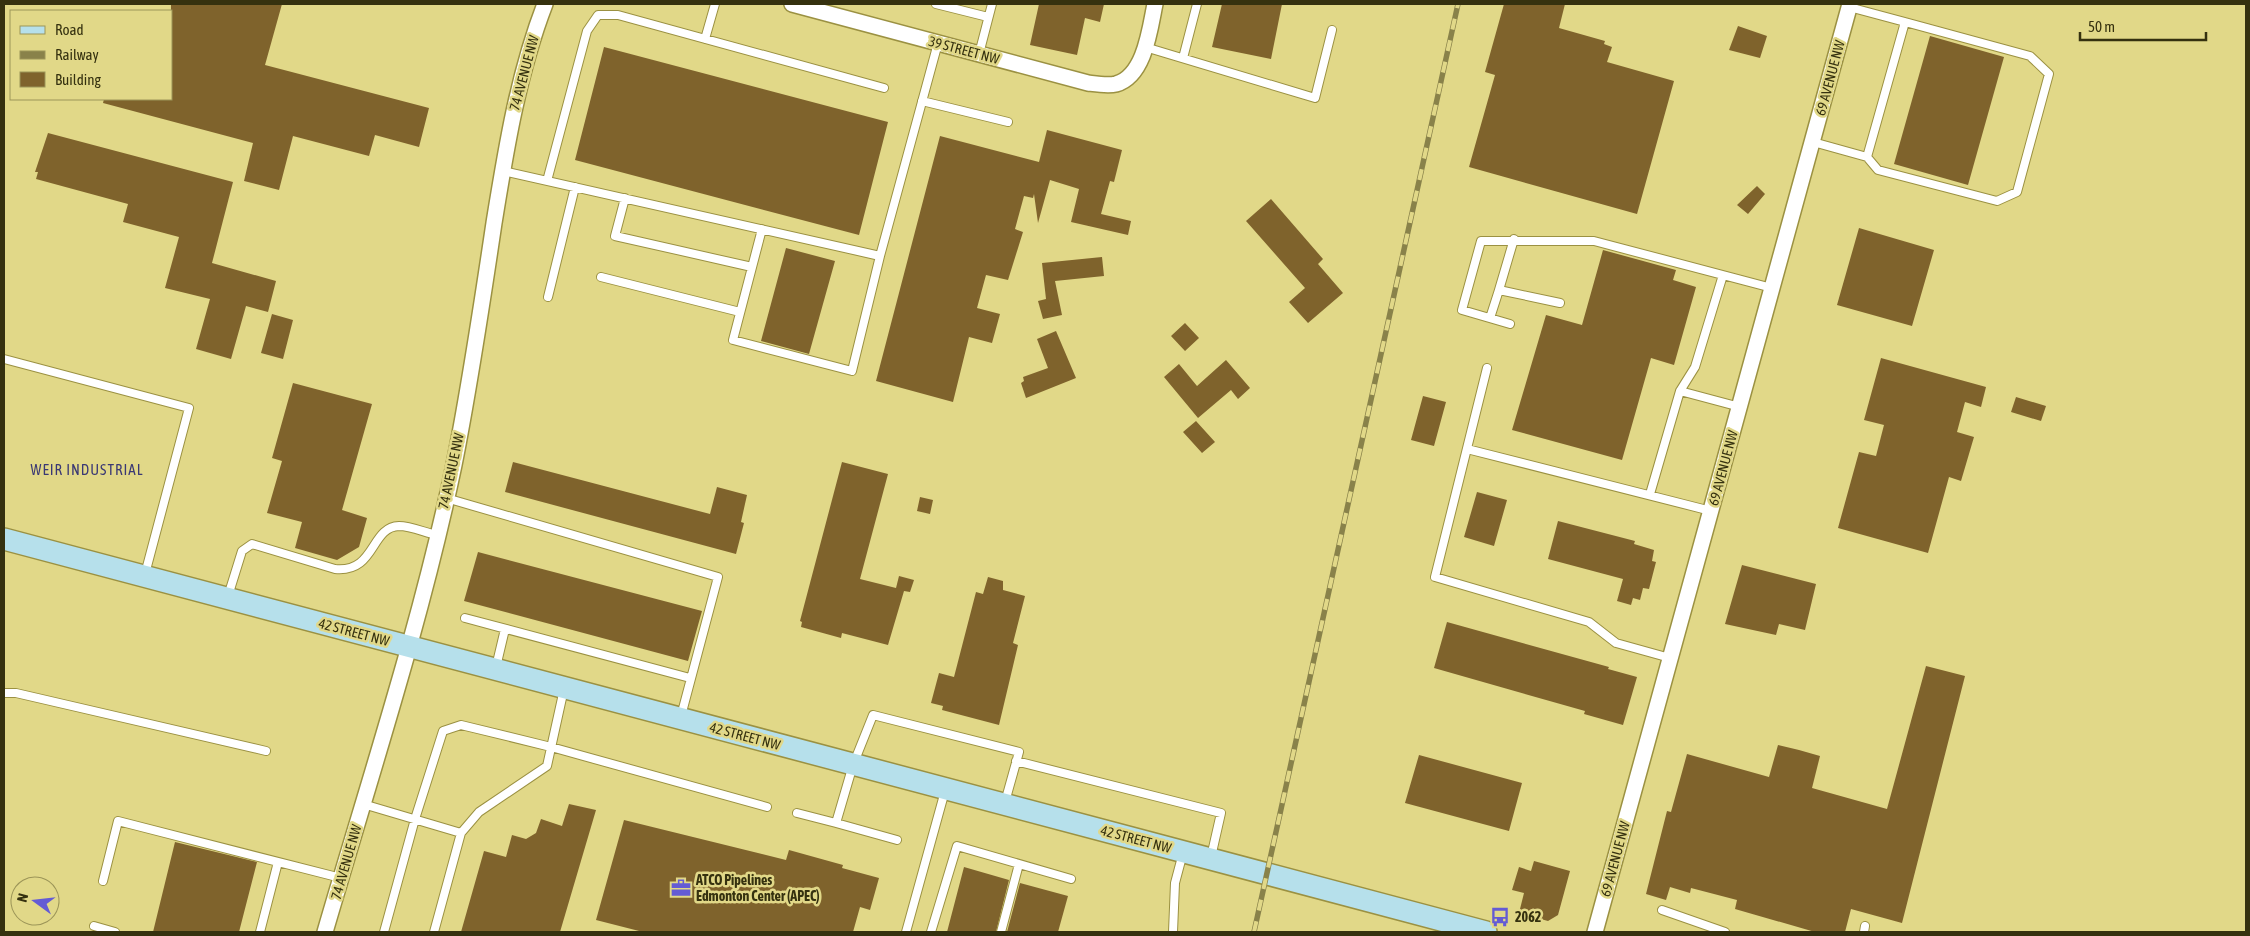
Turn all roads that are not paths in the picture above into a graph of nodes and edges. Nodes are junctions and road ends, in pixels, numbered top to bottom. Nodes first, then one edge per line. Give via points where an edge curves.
1 (545, 4) edge
2 (714, 4) edge
3 (792, 4) edge
4 (936, 4) edge
5 (992, 4) edge
6 (1155, 4) edge
7 (1197, 4) edge
8 (1849, 5) edge
9 (988, 17) junction
10 (1905, 22) junction
11 (1332, 30) dead end
12 (705, 39) junction
13 (938, 43) junction
14 (1146, 47) junction
15 (979, 54) junction
16 (1183, 58) junction
17 (884, 88) dead end
18 (922, 101) junction
19 (1008, 122) dead end
20 (1813, 142) junction
21 (1867, 157) junction
22 (503, 170) junction
23 (547, 181) junction
24 (575, 187) junction
25 (625, 198) junction
26 (762, 229) junction
27 (1514, 239) junction
28 (880, 256) junction
29 (752, 268) junction
30 (1723, 275) junction
31 (601, 277) dead end
32 (1772, 288) junction
33 (1500, 290) junction
34 (548, 297) dead end
35 (1560, 303) dead end
36 (740, 312) junction
37 (1490, 318) junction
38 (1510, 324) dead end
39 (4, 359) edge
40 (1487, 368) dead end
41 (1680, 392) junction
42 (1740, 406) junction
43 (1467, 448) junction
44 (1650, 494) junction
45 (446, 498) junction
46 (1711, 511) junction
47 (437, 535) junction
48 (4, 539) edge
49 (145, 576) junction
50 (228, 598) junction
51 (465, 618) dead end
52 (505, 629) junction
53 (408, 646) junction
54 (1670, 658) junction
55 (496, 669) junction
56 (690, 678) junction
57 (565, 688) junction
58 (4, 693) edge
59 (681, 718) junction
60 (551, 747) junction
61 (266, 751) dead end
62 (1016, 760) junction
63 (852, 765) junction
64 (945, 789) junction
65 (362, 804) junction
66 (1004, 804) junction
67 (767, 807) dead end
68 (797, 813) dead end
69 (415, 819) junction
70 (836, 823) junction
71 (461, 833) junction
72 (897, 840) dead end
73 (1184, 852) junction
74 (1211, 859) junction
75 (278, 862) junction
76 (1019, 864) junction
77 (341, 878) junction
78 (1071, 879) dead end
79 (102, 881) dead end
80 (1662, 910) dead end
81 (94, 926) dead end
82 (115, 932) edge
83 (260, 932) edge
84 (325, 932) edge
85 (384, 932) edge
86 (434, 932) edge
87 (906, 932) edge
88 (931, 932) edge
89 (1001, 932) edge
90 (1173, 932) edge
91 (1486, 932) edge
92 (1595, 932) edge
93 (1725, 932) edge

1 - 22 street, 74 AVENUE NW via 519,89
2 - 12 lane
3 - 13 street, 39 STREET NW
4 - 9 lane
5 - 9 lane
6 - 14 street
7 - 16 lane
8 - 10 lane
8 - 20 street, 69 AVENUE NW
9 - 15 lane
10 - 21 lane
10 - 21 lane via 2030,56 2049,74 2017,192 1998,201 1878,170
11 - 16 lane via 1315,98
12 - 17 lane
12 - 23 lane via 618,15 598,14 586,31
13 - 15 street, 39 STREET NW
13 - 18 lane
14 - 15 street, 39 STREET NW via 1135,72 1116,84 1088,83
14 - 16 lane
18 - 19 lane
18 - 28 lane
20 - 21 lane
20 - 32 street, 69 AVENUE NW
22 - 23 lane
22 - 45 street, 74 AVENUE NW via 471,370
23 - 24 lane
24 - 25 lane
24 - 34 lane
25 - 26 lane
25 - 29 lane via 615,236
26 - 28 lane
26 - 29 lane
27 - 30 lane via 1594,241
27 - 33 lane
27 - 37 lane via 1481,240 1462,310
28 - 36 lane via 852,371 733,340
29 - 36 lane
30 - 32 lane
30 - 41 lane via 1695,367
31 - 36 lane
32 - 42 street, 69 AVENUE NW
33 - 35 lane
33 - 37 lane
37 - 38 lane
39 - 49 lane via 189,408
40 - 43 lane
41 - 42 lane
41 - 44 lane
42 - 46 street, 69 AVENUE NW
43 - 44 lane
43 - 54 lane via 1435,577 1589,622 1616,643
44 - 46 lane
45 - 47 street, 74 AVENUE NW
45 - 56 lane via 718,577
46 - 54 street, 69 AVENUE NW
47 - 50 lane via 399,526 391,529 378,540 363,561 345,570 252,544 242,551
47 - 53 street, 74 AVENUE NW
48 - 49 street, 42 STREET NW
49 - 50 street, 42 STREET NW
50 - 53 street, 42 STREET NW
51 - 52 lane
52 - 55 lane
52 - 56 lane
53 - 55 street, 42 STREET NW
53 - 65 street, 74 AVENUE NW
54 - 92 street, 69 AVENUE NW
55 - 57 street, 42 STREET NW
56 - 59 lane
57 - 59 street, 42 STREET NW
57 - 60 lane
58 - 61 lane
59 - 63 street, 42 STREET NW
60 - 67 lane
60 - 69 lane via 461,725 443,731
60 - 71 lane via 547,766 479,812
62 - 63 lane via 1019,752 873,715
62 - 66 lane
62 - 74 lane via 1221,813
63 - 64 street, 42 STREET NW
63 - 70 lane
64 - 66 street, 42 STREET NW
64 - 87 lane
65 - 69 lane
65 - 77 street, 74 AVENUE NW
66 - 73 street, 42 STREET NW
68 - 70 lane
69 - 71 lane
69 - 85 lane
70 - 72 lane
71 - 86 lane
73 - 74 street, 42 STREET NW
73 - 90 lane via 1175,883
74 - 91 street, 42 STREET NW
75 - 77 lane
75 - 79 lane via 118,821
75 - 83 lane
76 - 78 lane
76 - 88 lane via 957,846
76 - 89 lane
77 - 84 street, 74 AVENUE NW
80 - 93 lane
81 - 82 lane

